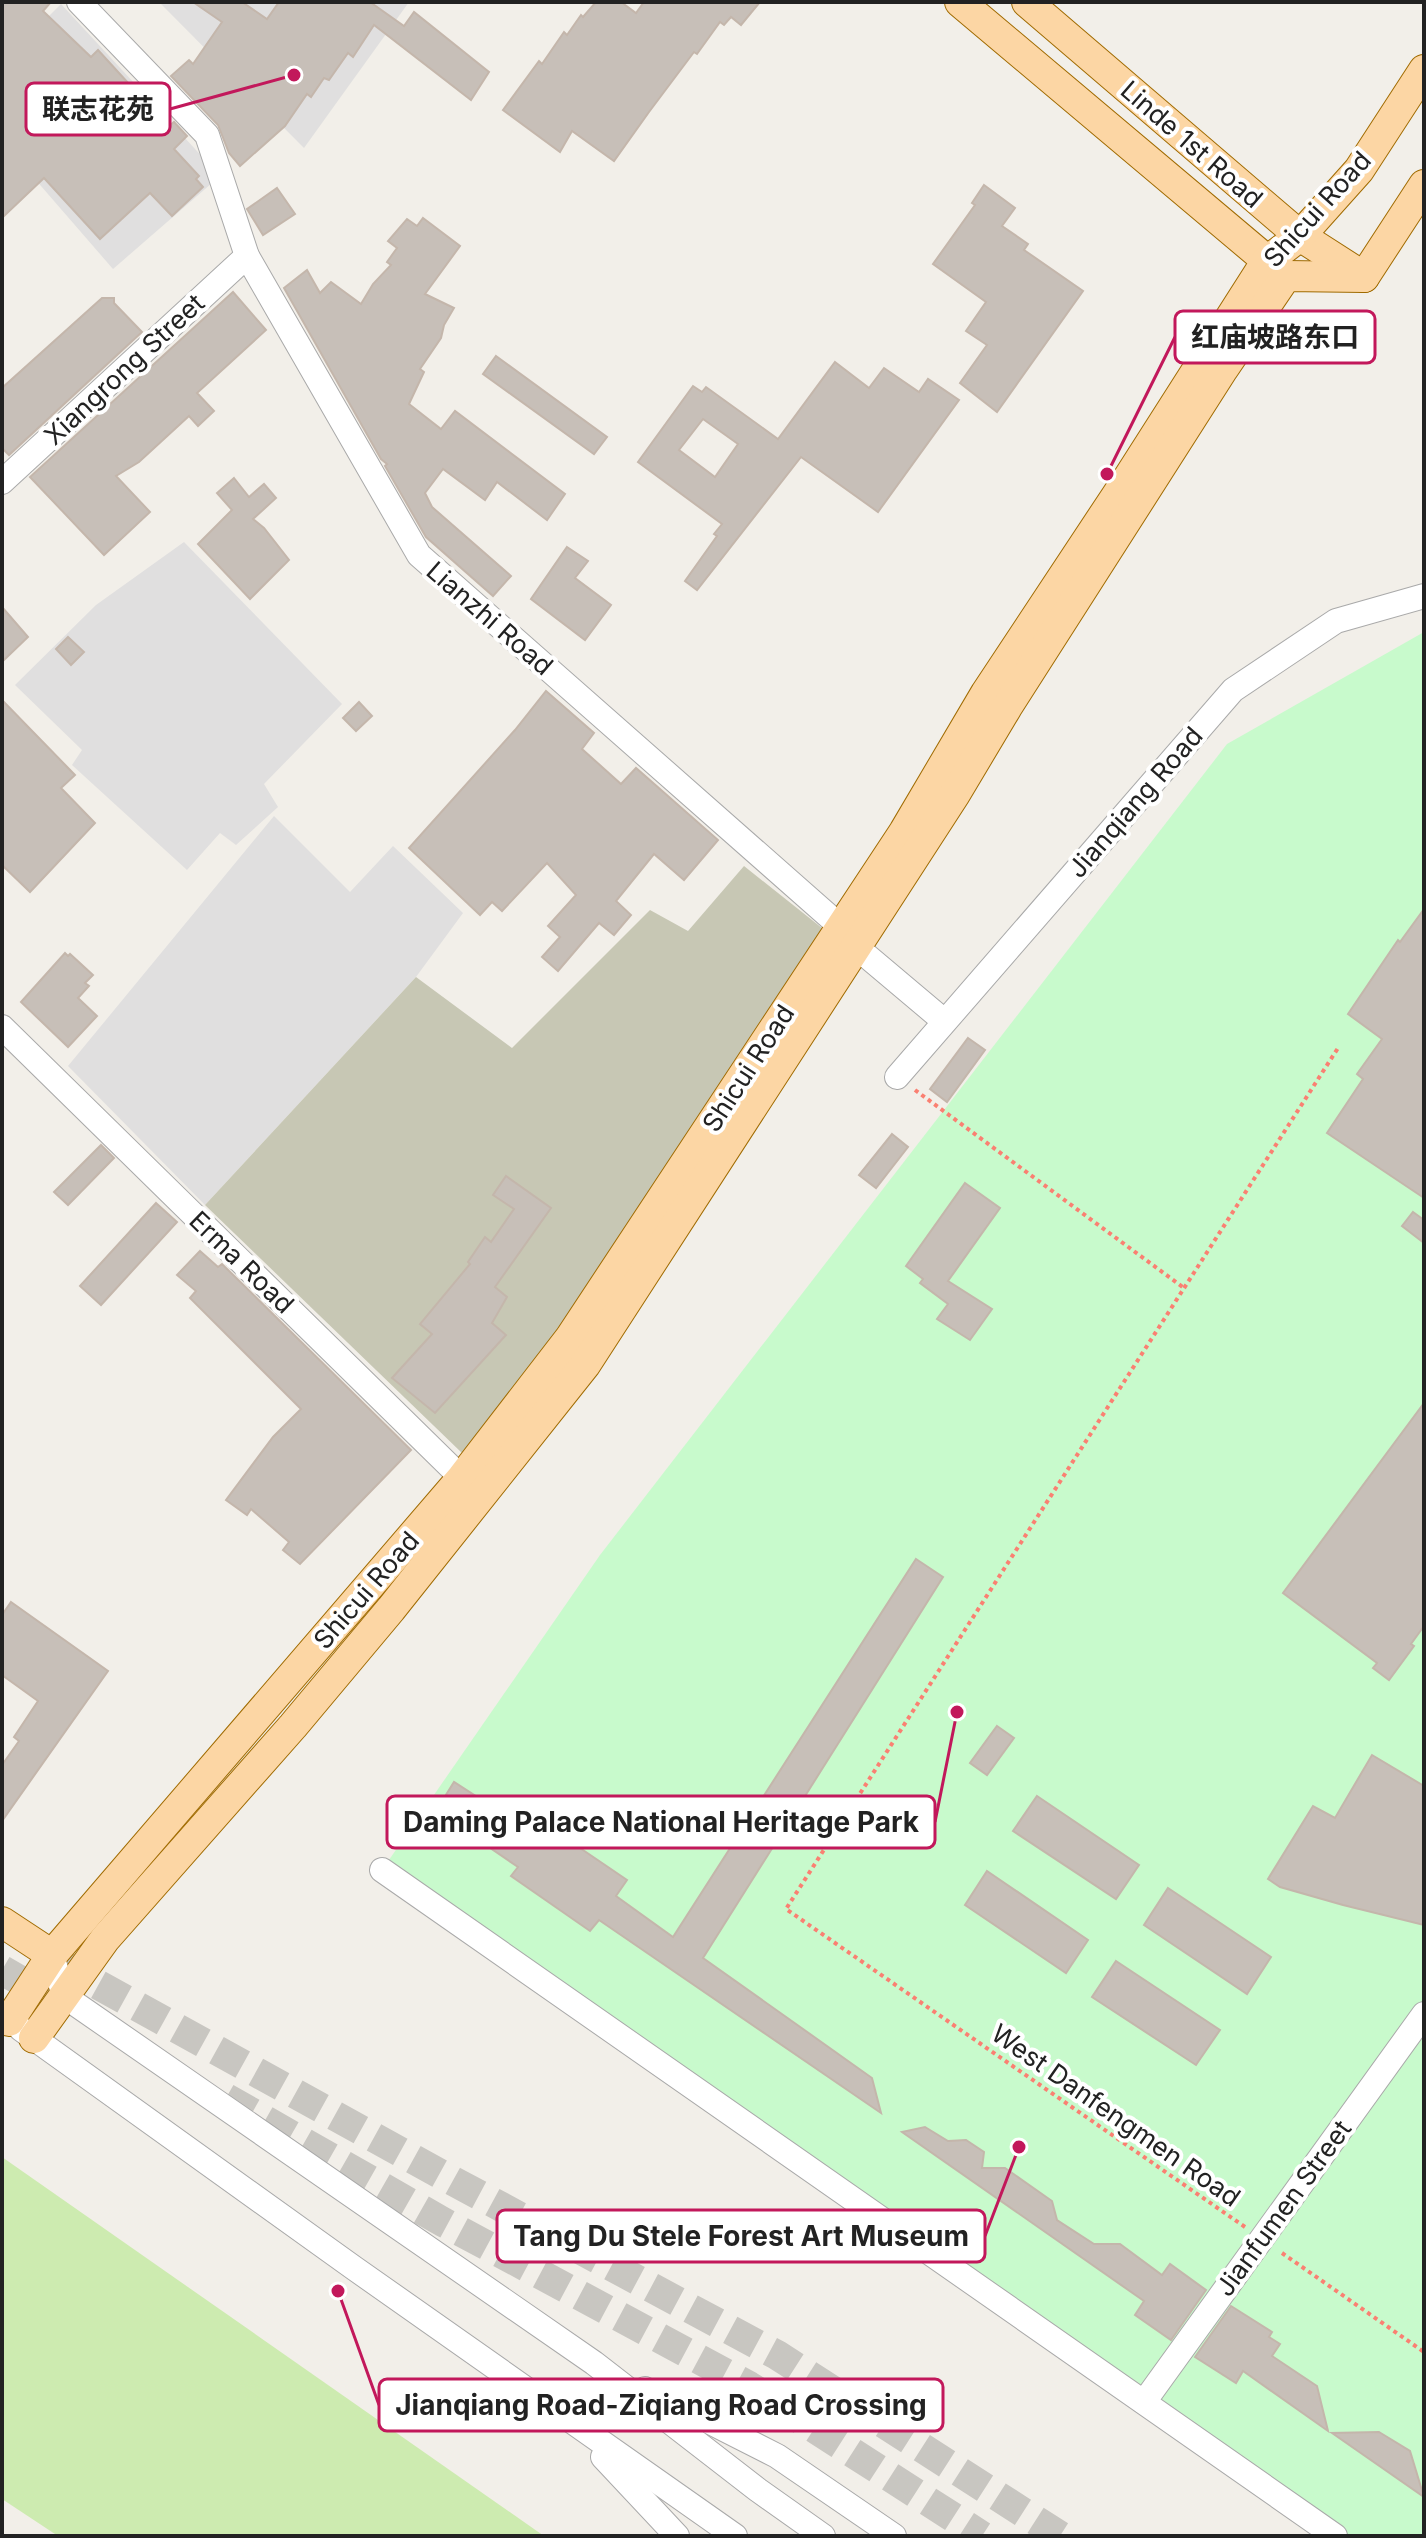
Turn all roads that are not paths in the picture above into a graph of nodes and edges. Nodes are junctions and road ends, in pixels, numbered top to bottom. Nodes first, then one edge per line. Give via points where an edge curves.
1 (79, 2) edge
2 (960, 2) edge
3 (1027, 2) edge
4 (1424, 70) edge
5 (1424, 185) edge
6 (1300, 236) junction
7 (247, 256) junction
8 (1276, 269) junction
9 (1364, 277) junction
10 (2, 482) edge
11 (1424, 596) edge
12 (848, 936) junction
13 (944, 1021) junction
14 (2, 1027) edge
15 (897, 1077) road end
16 (472, 1488) junction
17 (382, 1870) dead end
18 (2, 1922) edge
19 (52, 1955) junction
20 (64, 1996) junction
21 (1424, 2014) edge
22 (5, 2019) edge
23 (34, 2038) junction
24 (594, 2363) junction
25 (1144, 2402) junction
26 (568, 2420) junction
27 (677, 2536) edge
28 (735, 2536) edge
29 (823, 2536) edge
30 (894, 2536) edge
31 (1335, 2536) edge

1 - 7 street, Lianzhi Road via 207,135
2 - 8 main road, Linde 1st Road
3 - 6 main road, Linde 1st Road
4 - 6 main road, Shicui Road via 1359,170
5 - 9 main road
6 - 8 main road, Shicui Road
6 - 9 main road, Linde 1st Road
7 - 10 street, Xiangrong Street
7 - 12 street, Lianzhi Road via 419,555
8 - 9 main road, Shicui Road
8 - 12 main road, Shicui Road via 986,693
11 - 13 street, Jianqiang Road via 1336,621 1233,690
12 - 13 street, Lianzhi Road
12 - 16 main road, Shicui Road
13 - 15 street, Jianqiang Road
14 - 16 street, Erma Road
16 - 19 main road, Shicui Road
16 - 20 main road, Shicui Road via 293,1726 105,1939
17 - 25 street
18 - 19 main road
19 - 20 street
19 - 22 main road, Shicui Road
20 - 23 main road, Shicui Road
20 - 24 street
21 - 25 street, Jianfumen Street
22 - 23 street
23 - 26 street
24 - 29 street
24 - 30 street via 777,2456
25 - 31 street
26 - 27 street
26 - 28 street

